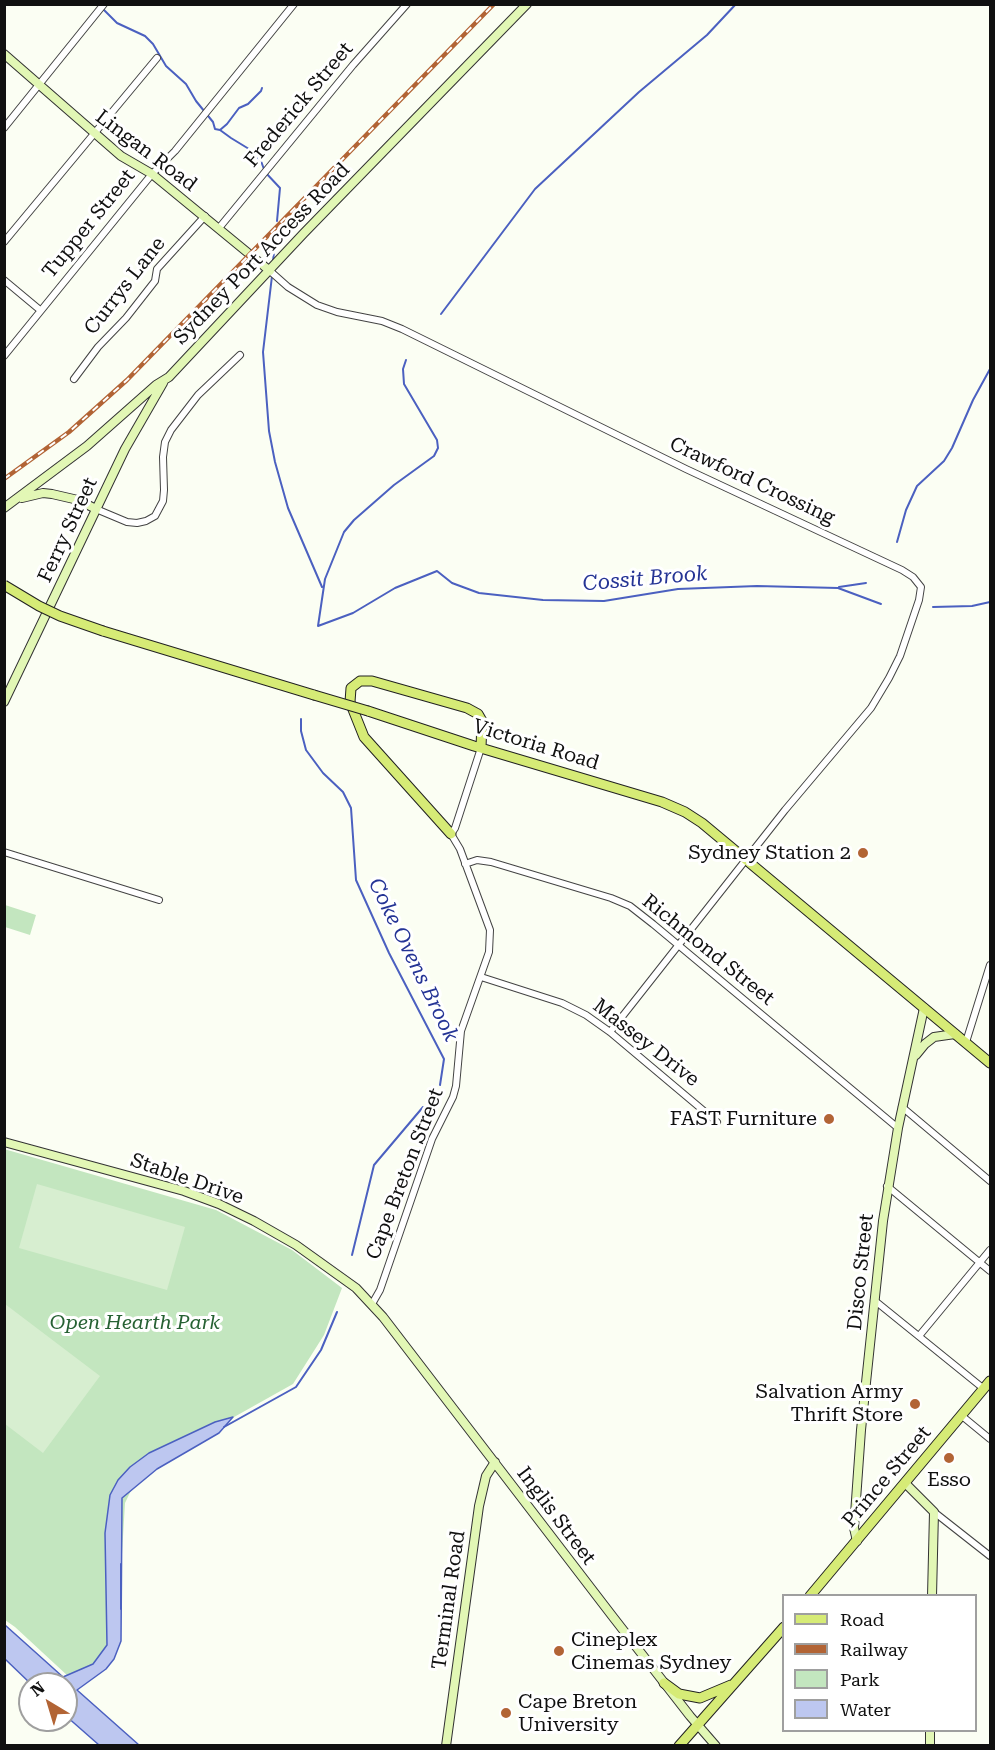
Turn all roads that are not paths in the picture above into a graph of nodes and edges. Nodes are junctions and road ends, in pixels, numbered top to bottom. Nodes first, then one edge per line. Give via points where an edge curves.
1 (104, 4) edge
2 (294, 4) edge
3 (407, 4) edge
4 (527, 4) edge
5 (4, 54) edge
6 (157, 58) dead end
7 (39, 86) junction
8 (4, 128) edge
9 (94, 133) junction
10 (152, 174) junction
11 (205, 216) junction
12 (219, 228) junction
13 (4, 242) edge
14 (270, 271) junction
15 (4, 280) edge
16 (40, 310) junction
17 (240, 355) dead end
18 (4, 356) edge
19 (169, 377) junction
20 (74, 379) dead end
21 (18, 499) junction
22 (4, 508) edge
23 (96, 509) junction
24 (4, 585) edge
25 (4, 702) edge
26 (481, 748) junction
27 (451, 834) junction
28 (4, 852) edge
29 (745, 860) junction
30 (465, 864) junction
31 (159, 900) dead end
32 (678, 945) junction
33 (990, 965) edge
34 (481, 977) junction
35 (924, 1008) junction
36 (610, 1032) junction
37 (955, 1034) junction
38 (966, 1042) junction
39 (913, 1058) junction
40 (990, 1063) edge
41 (902, 1107) junction
42 (717, 1122) dead end
43 (898, 1128) junction
44 (4, 1142) edge
45 (990, 1181) edge
46 (887, 1186) junction
47 (990, 1250) edge
48 (980, 1262) junction
49 (990, 1271) edge
50 (874, 1300) junction
51 (372, 1304) junction
52 (919, 1336) junction
53 (987, 1385) edge
54 (962, 1416) junction
55 (990, 1439) edge
56 (495, 1462) junction
57 (905, 1483) junction
58 (934, 1512) junction
59 (857, 1541) junction
60 (990, 1556) edge
61 (812, 1594) edge
62 (932, 1594) edge
63 (782, 1628) edge
64 (664, 1683) junction
65 (736, 1683) junction
66 (697, 1724) junction
67 (446, 1746) edge
68 (679, 1746) edge
69 (716, 1746) edge

1 - 7 street
2 - 10 street, Tupper Street
3 - 12 street, Frederick Street
4 - 14 street, Sydney Port Access Road
5 - 7 street, Lingan Road
6 - 9 street
7 - 8 street
7 - 9 street, Lingan Road
9 - 10 street, Lingan Road via 121,156
9 - 13 street
10 - 11 street, Lingan Road
10 - 16 street, Tupper Street
11 - 12 street, Lingan Road
11 - 20 street, Currys Lane via 157,269 155,281
12 - 14 street, Lingan Road
14 - 19 street, Sydney Port Access Road
14 - 29 street, Crawford Crossing via 317,305 402,329 913,577 921,587 919,600 889,678 871,708
15 - 16 street
16 - 18 street, Tupper Street
17 - 23 street via 198,395 171,430 163,457 163,501 155,516 136,524
19 - 21 street, Sydney Port Access Road
19 - 23 street, Ferry Street via 139,423
21 - 22 street, Sydney Port Access Road
21 - 23 street via 52,494
23 - 25 street, Ferry Street
24 - 26 main road, Victoria Road, bridge via 60,616 103,632
26 - 27 street
26 - 27 main road via 482,721 468,708 372,681 360,681 351,688 350,702 364,737
26 - 29 main road, Victoria Road via 668,803 702,823
27 - 30 street, Cape Breton Street
28 - 31 street
29 - 32 street, Crawford Crossing
29 - 35 main road, Victoria Road
30 - 32 street, Richmond Street via 485,860 611,898 638,912
30 - 34 street, Cape Breton Street via 490,930 489,952
32 - 36 street, Crawford Crossing
32 - 43 street, Richmond Street
33 - 38 street
34 - 36 street, Massey Drive via 574,1008
34 - 51 street, Cape Breton Street via 461,1031 453,1097 432,1139
35 - 37 main road, Victoria Road
35 - 39 street, Disco Street
36 - 42 street, Massey Drive
37 - 38 main road, Victoria Road
37 - 39 street via 934,1037
38 - 40 main road, Victoria Road
39 - 41 street, Disco Street
41 - 43 street, Disco Street
41 - 45 street
43 - 46 street, Disco Street
44 - 51 street, Stable Drive via 219,1204 296,1245 349,1282
46 - 48 street
46 - 50 street, Disco Street
47 - 48 street
48 - 49 street
48 - 52 street
50 - 52 street
50 - 59 street, Disco Street via 854,1528
51 - 56 street, Inglis Street
52 - 53 street
53 - 54 main road, Prince Street
54 - 55 street
54 - 57 main road, Prince Street
56 - 64 street, Inglis Street
56 - 67 street, Terminal Road via 486,1476 479,1506
57 - 58 street
57 - 59 main road, Prince Street
58 - 60 street
58 - 62 street
59 - 61 main road, Prince Street
63 - 65 main road
64 - 65 main road via 679,1694 700,1698
64 - 66 street, Inglis Street
65 - 66 main road
66 - 68 main road
66 - 69 street, Inglis Street

